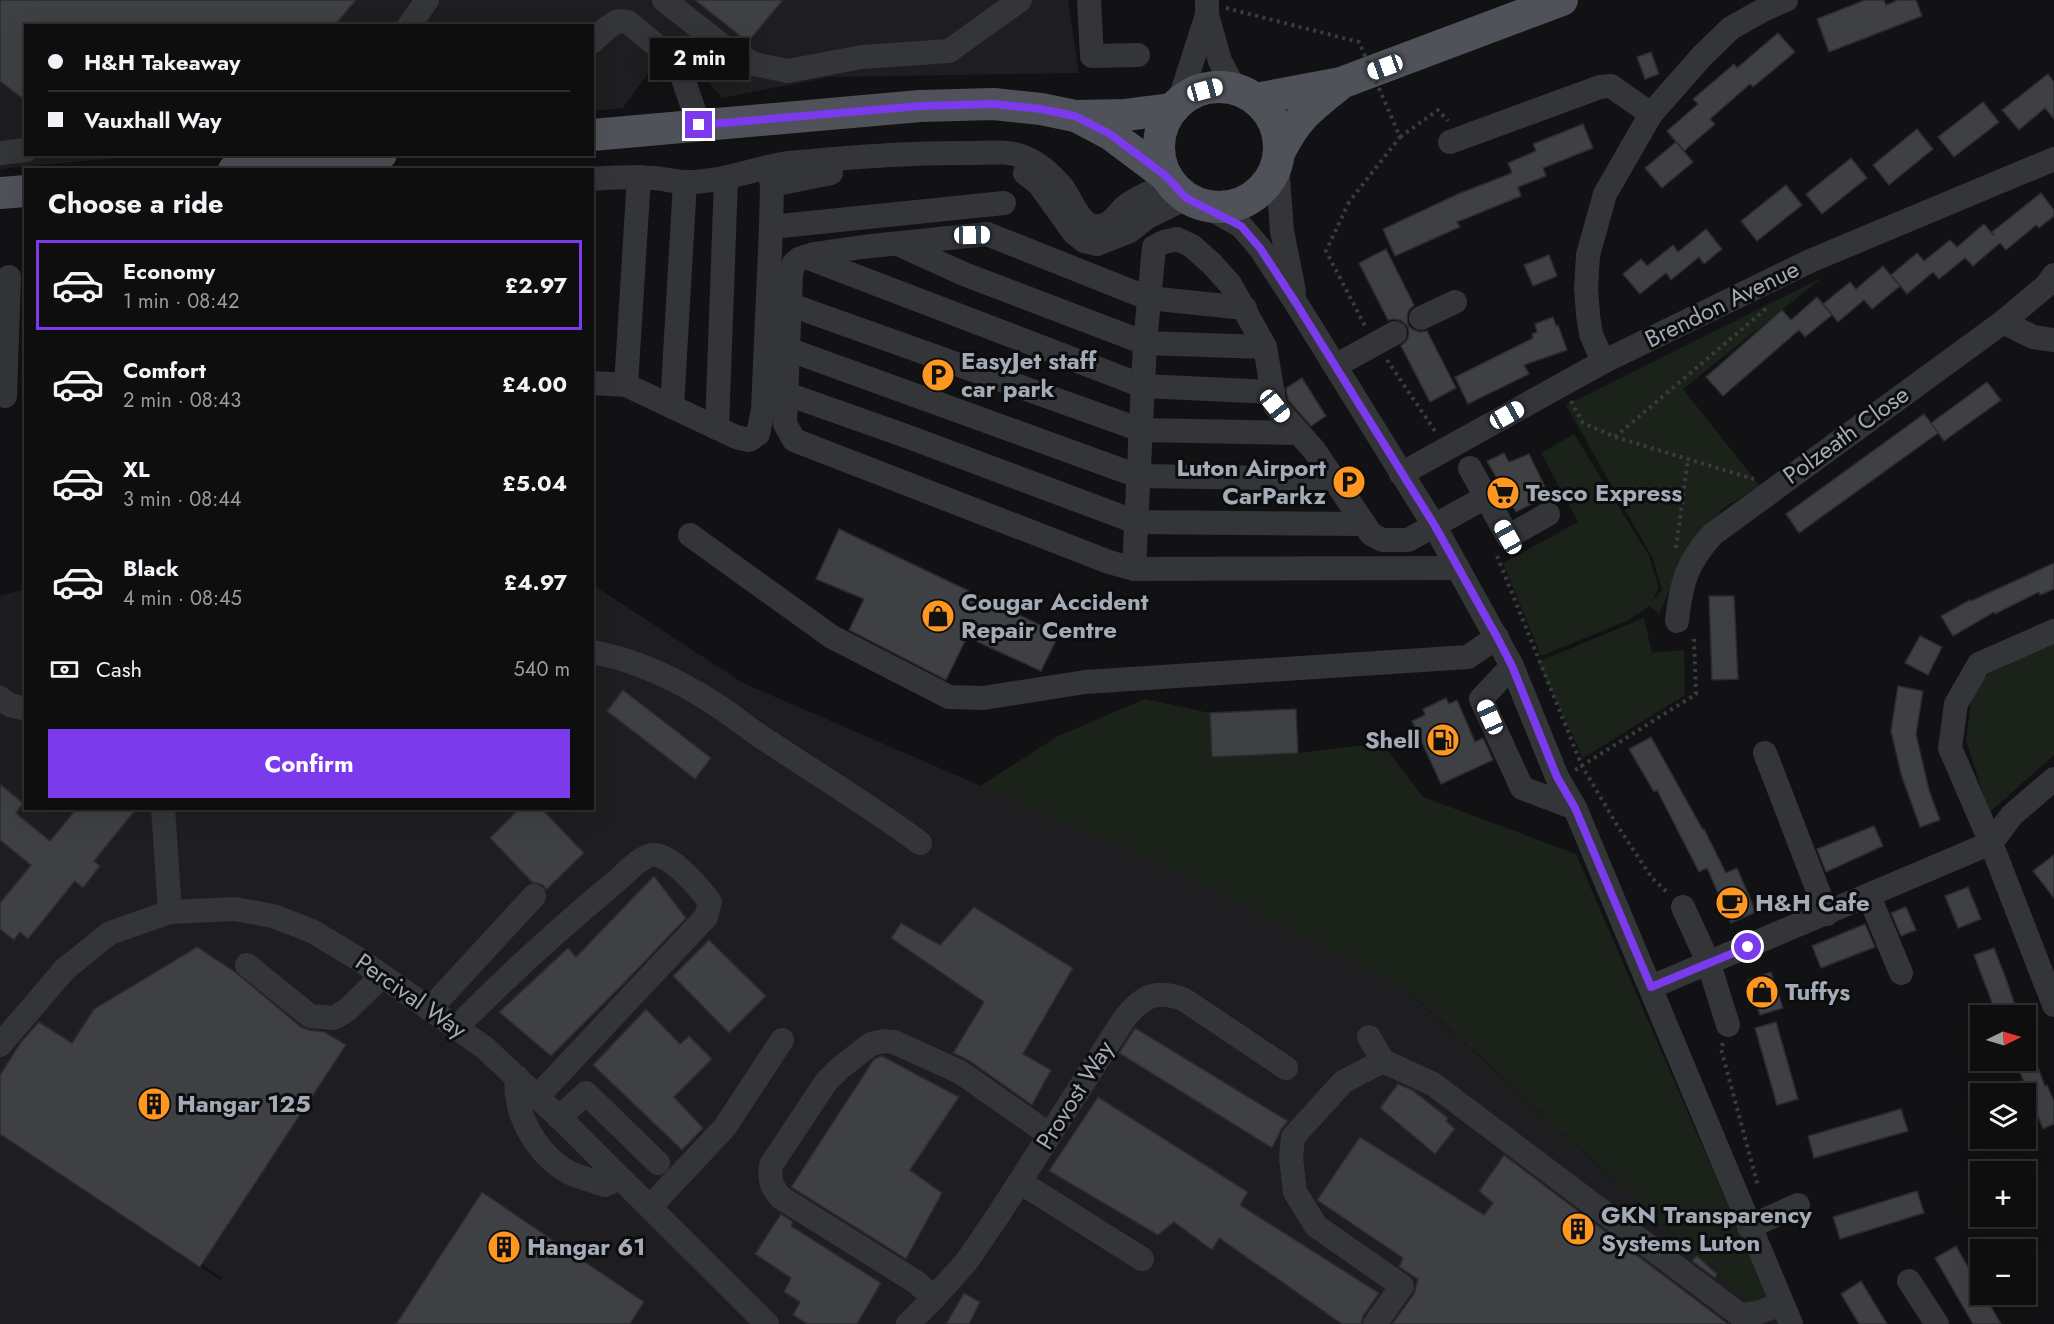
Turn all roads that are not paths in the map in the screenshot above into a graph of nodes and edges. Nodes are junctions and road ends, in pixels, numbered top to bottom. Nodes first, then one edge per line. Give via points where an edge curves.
1 (427, 0) edge
2 (664, 0) edge
3 (1020, 0) edge
4 (1089, 0) edge
5 (1562, 0) edge
6 (1786, 0) edge
7 (1214, 8) edge
8 (410, 24) edge
9 (594, 40) edge
10 (1138, 55) dead end
11 (1341, 83) junction
12 (1245, 94) junction
13 (1176, 106) junction
14 (1651, 114) junction
15 (1075, 116) junction
16 (699, 125) junction
17 (594, 135) edge
18 (1450, 142) dead end
19 (24, 150) edge
20 (0, 153) edge
21 (363, 156) edge
22 (1278, 158) junction
23 (2054, 159) edge
24 (252, 168) edge
25 (770, 176) junction
26 (639, 177) junction
27 (594, 179) edge
28 (726, 179) junction
29 (685, 183) junction
30 (24, 191) edge
31 (1182, 191) junction
32 (0, 193) edge
33 (1004, 203) dead end
34 (771, 227) junction
35 (898, 244) junction
36 (806, 256) junction
37 (2054, 275) edge
38 (12, 276) edge
39 (1148, 298) junction
40 (1455, 302) dead end
41 (1296, 303) junction
42 (791, 305) junction
43 (1245, 308) junction
44 (1421, 318) dead end
45 (2002, 322) junction
46 (1385, 338) road end
47 (2054, 340) edge
48 (1145, 343) junction
49 (1265, 347) junction
50 (790, 350) junction
51 (1603, 362) junction
52 (1335, 366) junction
53 (594, 383) edge
54 (626, 385) junction
55 (1143, 386) junction
56 (1273, 392) junction
57 (787, 394) junction
58 (10, 395) edge
59 (672, 407) junction
60 (717, 428) junction
61 (1141, 430) junction
62 (1297, 433) junction
63 (1470, 468) dead end
64 (1401, 474) junction
65 (1138, 476) junction
66 (1333, 479) junction
67 (1486, 497) junction
68 (1548, 514) dead end
69 (1136, 522) junction
70 (1363, 524) junction
71 (1435, 526) junction
72 (690, 535) dead end
73 (1458, 568) junction
74 (1134, 569) junction
75 (1677, 621) road end
76 (2054, 631) edge
77 (1497, 637) junction
78 (594, 652) edge
79 (1512, 666) junction
80 (0, 698) edge
81 (24, 708) edge
82 (1765, 753) dead end
83 (2054, 779) edge
84 (1575, 808) junction
85 (163, 810) edge
86 (920, 843) dead end
87 (1991, 843) junction
88 (1869, 896) junction
89 (534, 897) dead end
90 (1683, 907) road end
91 (170, 912) junction
92 (1827, 914) junction
93 (1709, 964) junction
94 (248, 965) dead end
95 (1900, 972) dead end
96 (382, 976) junction
97 (1651, 987) junction
98 (2054, 1005) edge
99 (430, 1009) junction
100 (1728, 1025) road end
101 (456, 1028) junction
102 (1369, 1037) dead end
103 (782, 1040) dead end
104 (0, 1045) edge
105 (1383, 1061) junction
106 (1286, 1068) dead end
107 (517, 1077) junction
108 (537, 1097) junction
109 (559, 1118) junction
110 (1050, 1135) junction
111 (658, 1163) dead end
112 (619, 1178) junction
113 (1020, 1182) junction
114 (1798, 1205) dead end
115 (650, 1207) junction
116 (1758, 1223) junction
117 (1142, 1259) dead end
118 (1909, 1281) dead end
119 (934, 1298) junction
120 (1786, 1314) edge
121 (767, 1324) edge
122 (908, 1324) edge
123 (1376, 1324) edge
124 (1937, 1324) edge

1 - 8 street
2 - 3 street via 724,47 754,64 788,71 862,57 949,51
4 - 10 street via 1092,56
5 - 11 main road
6 - 14 street via 1731,28
7 - 12 street via 1220,62
7 - 13 street
9 - 16 street via 618,21 628,22 680,70
11 - 12 main road
11 - 22 main road via 1305,112
12 - 13 main road via 1218,87 1192,93
12 - 22 main road via 1272,117 1279,136
13 - 15 main road via 1125,115
13 - 31 main road via 1165,121 1159,140 1160,160
14 - 18 street via 1611,86 1600,87
14 - 51 street via 1605,194 1588,255 1588,315
15 - 16 main road via 994,104 852,111
15 - 31 main road via 1110,134
16 - 17 main road
19 - 20 street
21 - 24 main road
22 - 31 main road via 1261,192 1243,203 1223,208
22 - 41 street via 1282,231
23 - 51 street, Brendon Avenue via 1810,261
25 - 28 street
25 - 31 street via 989,163 1011,166 1039,184 1074,233 1097,244 1130,231
25 - 34 street
26 - 27 street
26 - 29 street
26 - 54 street
28 - 29 street
28 - 60 street
29 - 59 street
30 - 32 main road
31 - 41 street via 1241,226
33 - 34 street
34 - 60 street via 763,410 758,434 749,440
35 - 36 street
35 - 39 street via 987,234
35 - 48 street via 964,274
36 - 42 street via 794,263
36 - 55 street
37 - 45 street, Polzeath Close
38 - 58 street
39 - 43 street
39 - 43 street via 1154,247 1177,239 1192,246 1212,264
39 - 48 street
40 - 44 street
41 - 52 street
42 - 50 street
42 - 61 street
43 - 49 street
45 - 47 street via 2033,337
45 - 75 street, Polzeath Close via 1713,534 1689,565
46 - 52 street
48 - 49 street
48 - 55 street
49 - 56 street
50 - 57 street
50 - 65 street
51 - 64 street, Brendon Avenue
52 - 64 street
53 - 54 street
54 - 59 street
55 - 56 street
55 - 61 street
56 - 62 street via 1275,406
57 - 69 street
57 - 74 street via 785,424 794,440
59 - 60 street
61 - 62 street
61 - 65 street
62 - 66 street
63 - 67 street
64 - 71 street
65 - 66 street
65 - 69 street
66 - 70 street
67 - 68 street via 1508,537
67 - 71 street
69 - 70 street
69 - 74 street
70 - 71 street via 1382,540 1408,540
71 - 73 street
72 - 77 street via 832,637 949,698 982,698 1085,682 1468,657
73 - 74 street
73 - 77 street
76 - 87 street via 1979,664 1956,704 1950,748
77 - 79 street
78 - 86 street via 657,671 718,706
79 - 84 street via 1557,777
79 - 84 street via 1481,699 1522,788
80 - 81 street
82 - 92 street
83 - 87 street via 2012,815
84 - 97 street
85 - 91 street
87 - 88 street
87 - 98 street
88 - 92 street
88 - 95 street
89 - 99 street
90 - 93 street
91 - 96 street, Percival Way via 235,909 273,916 312,931
91 - 104 street, Percival Way via 110,933 65,969
92 - 93 street
93 - 97 street
93 - 100 street
94 - 96 street via 310,1016 334,1018
96 - 99 street, Percival Way
97 - 116 street
99 - 101 street, Percival Way
101 - 107 street, Percival Way
101 - 108 street via 637,863 650,855 659,856 686,874 710,902 706,917
102 - 105 street
103 - 115 street via 725,1127
105 - 120 street via 1433,1084 1740,1315
105 - 123 street via 1343,1082 1293,1137 1291,1158 1295,1192 1316,1226 1402,1286
106 - 110 street, Provost Way via 1182,999 1169,994 1154,995 1138,1002 1124,1019
107 - 108 street, Percival Way
107 - 112 street via 515,1092 522,1119 543,1153 570,1173 605,1185
108 - 109 street, Percival Way
109 - 111 street via 586,1093
109 - 112 street, Percival Way
110 - 113 street, Provost Way
110 - 119 street via 960,1072 894,1042 871,1044 826,1082 771,1165 772,1188 780,1197 916,1282
112 - 115 street, Percival Way
113 - 117 street
113 - 119 street, Provost Way via 967,1261
114 - 116 street
115 - 121 street, Percival Way
116 - 120 street
118 - 124 street
119 - 122 street, Provost Way

